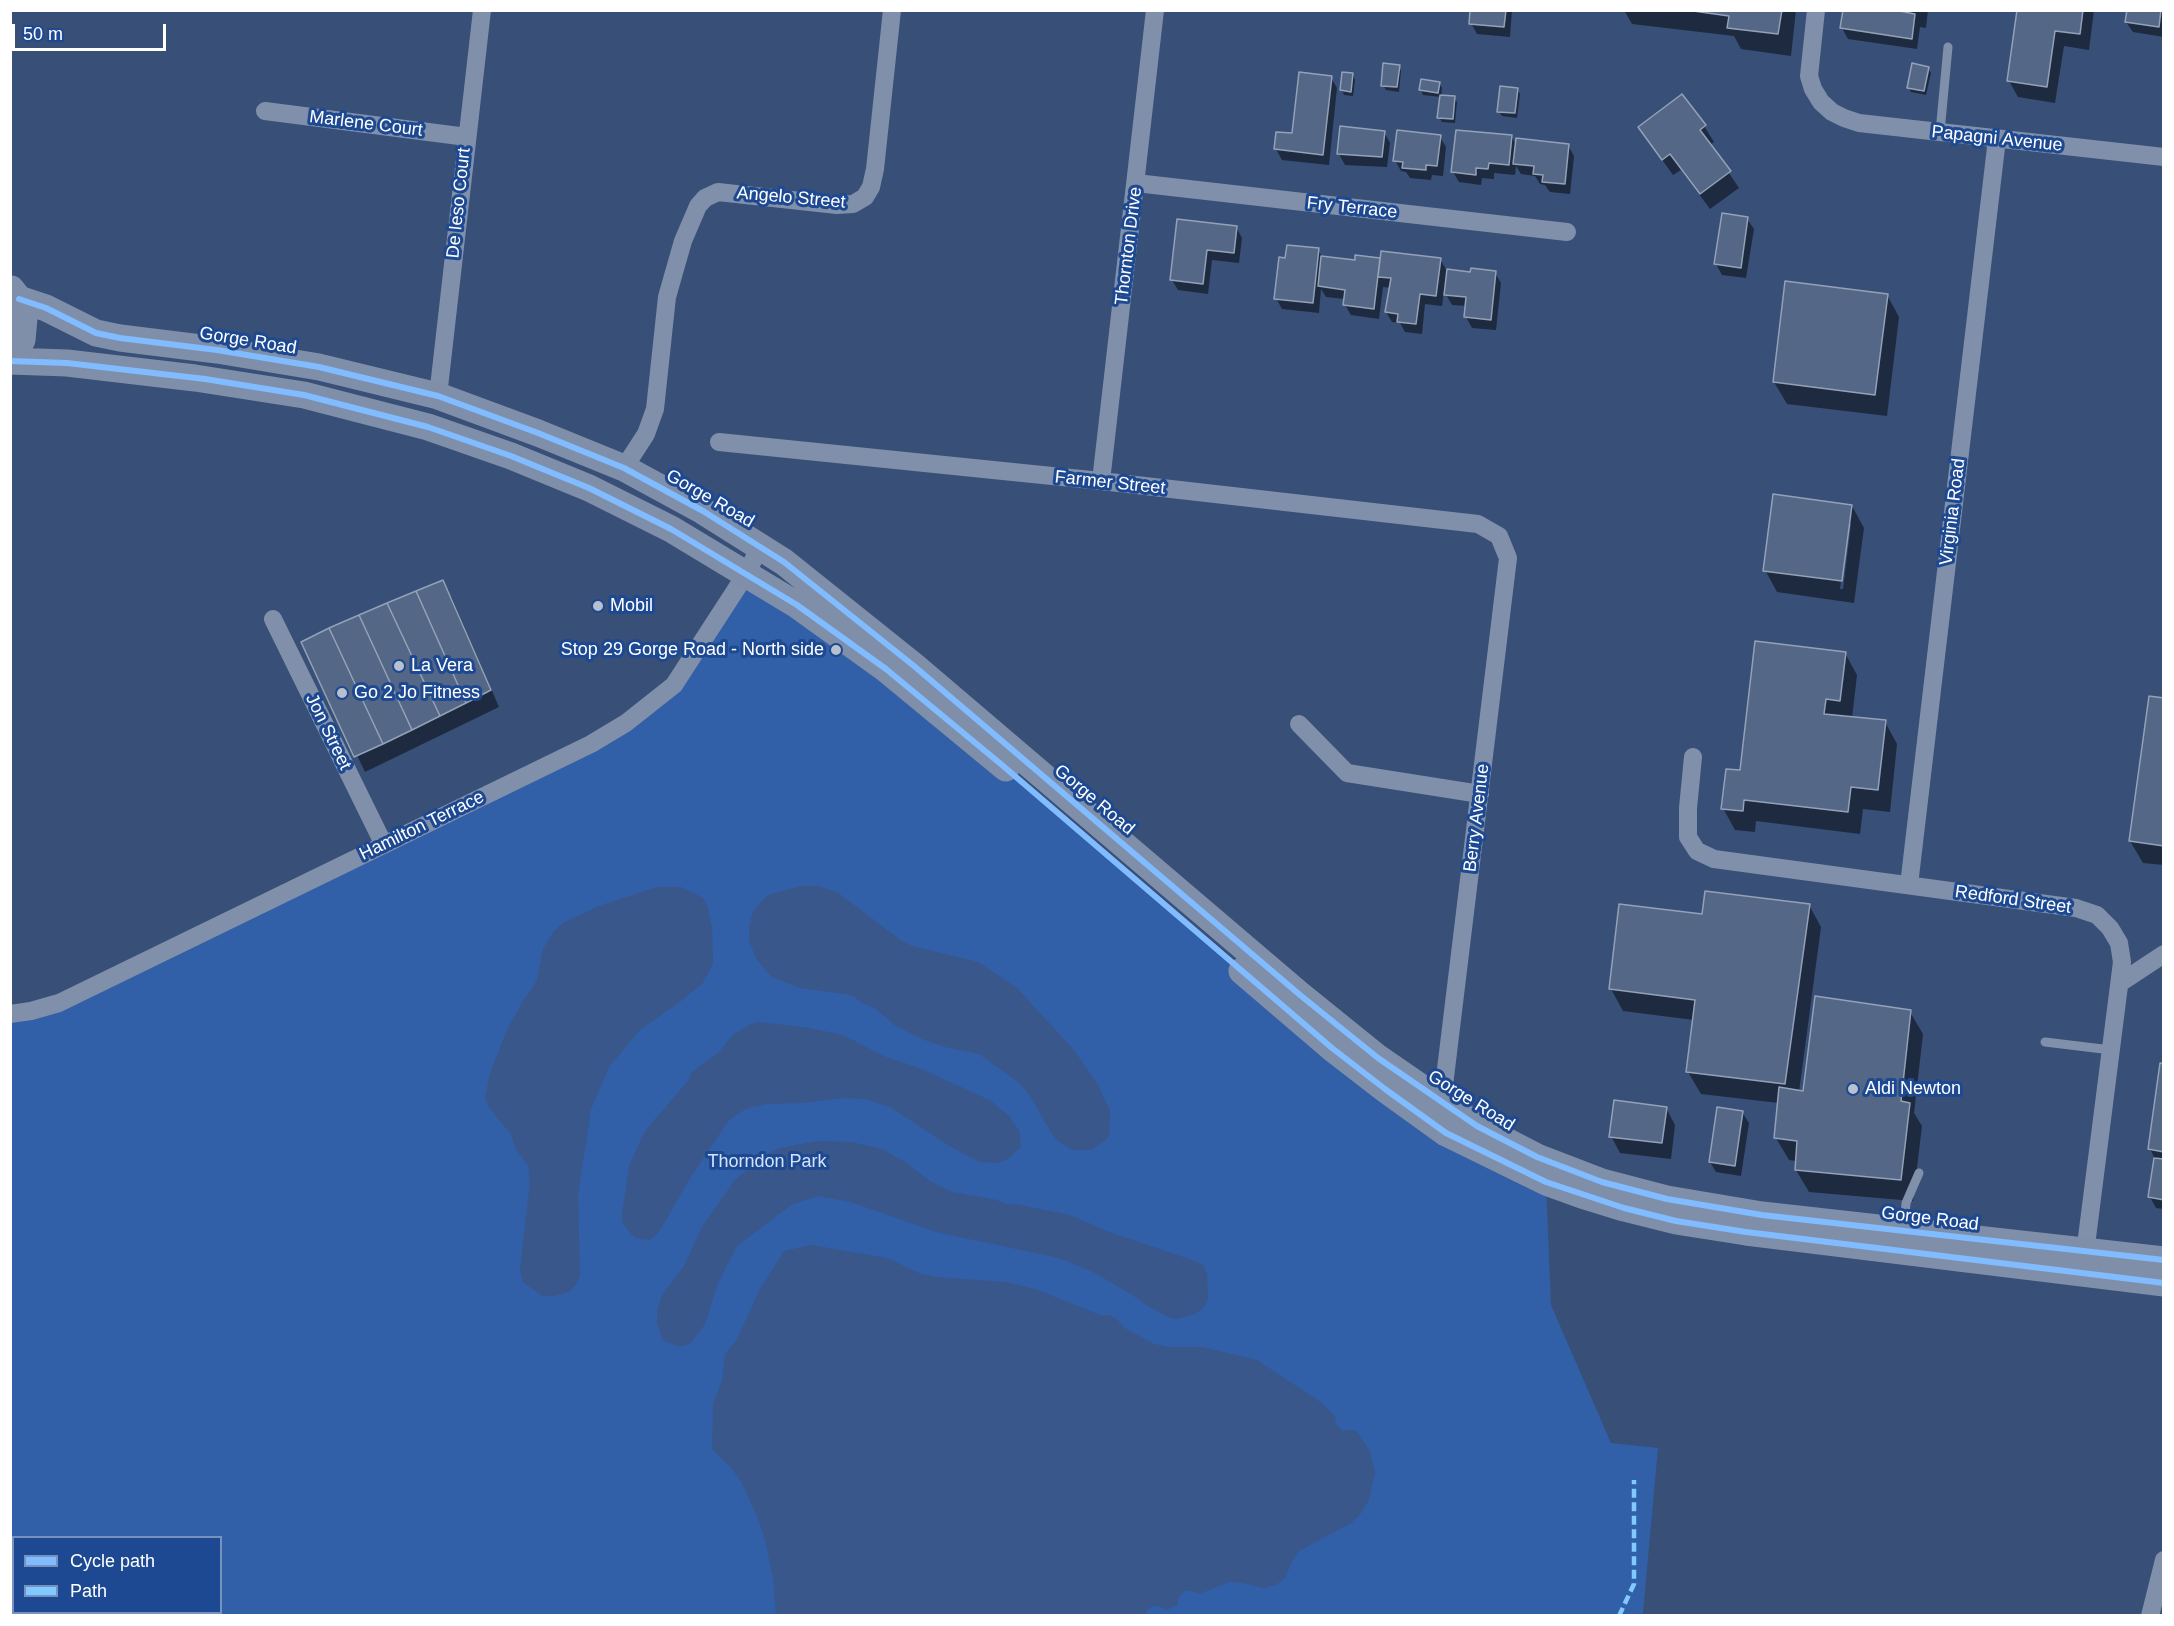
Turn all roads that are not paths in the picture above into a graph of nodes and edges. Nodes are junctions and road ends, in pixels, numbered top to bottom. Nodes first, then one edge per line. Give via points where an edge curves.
1 (482, 10) edge
2 (892, 10) edge
3 (1155, 10) edge
4 (1816, 10) edge
5 (1948, 48) dead end
6 (266, 111) dead end
7 (1940, 132) junction
8 (467, 137) junction
9 (1997, 139) junction
10 (2163, 157) edge
11 (1136, 183) junction
12 (1567, 232) dead end
13 (15, 294) edge
14 (10, 360) edge
15 (438, 396) junction
16 (719, 442) dead end
17 (624, 468) junction
18 (1101, 481) junction
19 (1499, 536) joint
20 (760, 546) junction
21 (746, 574) junction
22 (273, 619) dead end
23 (1299, 724) dead end
24 (1694, 757) dead end
25 (1480, 794) junction
26 (384, 845) junction
27 (1909, 885) junction
28 (2163, 954) edge
29 (2120, 983) junction
30 (10, 1014) edge
31 (2045, 1042) dead end
32 (2111, 1050) junction
33 (1442, 1102) junction
34 (1919, 1173) dead end
35 (1904, 1231) junction
36 (2163, 1260) edge
37 (2084, 1262) junction
38 (2163, 1283) edge
39 (2163, 1560) edge
40 (2150, 1616) edge

1 - 8 street, De Ieso Court
2 - 17 street, Angelo Street via 871,187 865,197 853,204 718,192 705,198 683,241 667,297 655,409 646,434
3 - 11 street, Thornton Drive
4 - 7 street, Papagni Avenue via 1809,76 1821,102 1832,112 1858,123
5 - 7 lane
6 - 8 street, Marlene Court
7 - 9 street, Papagni Avenue
8 - 15 street, De Ieso Court
9 - 10 street, Papagni Avenue
9 - 27 street, Virginia Road
11 - 12 street, Fry Terrace
11 - 18 street, Thornton Drive
13 - 14 main road via 24,318 24,332
13 - 15 main road, Gorge Road via 96,333 319,367
14 - 21 main road, Gorge Road via 67,363 304,395 428,427 589,488 671,529
15 - 17 main road, Gorge Road
16 - 18 street, Farmer Street
17 - 20 main road, Gorge Road
18 - 19 street, Farmer Street via 1478,524
19 - 25 street, Berry Avenue via 1508,558
20 - 21 street, Hamilton Terrace
20 - 33 main road, Gorge Road via 914,666 1309,1002 1378,1058
21 - 26 street, Hamilton Terrace via 674,685 633,718 591,744
21 - 37 main road, Gorge Road via 886,669 1332,1047 1446,1133 1546,1182 1624,1209 1676,1221 1746,1232
22 - 26 street, Jon Street
23 - 25 street via 1347,773
24 - 27 street, Redford Street via 1688,837 1697,851 1714,859
25 - 33 street, Berry Avenue
26 - 30 street, Hamilton Terrace via 59,1003
27 - 29 street, Redford Street via 2076,908 2097,915 2119,943
28 - 29 street
29 - 32 street, Redford Street
31 - 32 lane
32 - 37 street, Redford Street
33 - 35 main road, Gorge Road via 1477,1126 1537,1157 1602,1182 1667,1199 1762,1215
34 - 35 lane via 1906,1203
35 - 37 main road, Gorge Road
36 - 37 main road, Gorge Road
37 - 38 main road, Gorge Road
39 - 40 street

